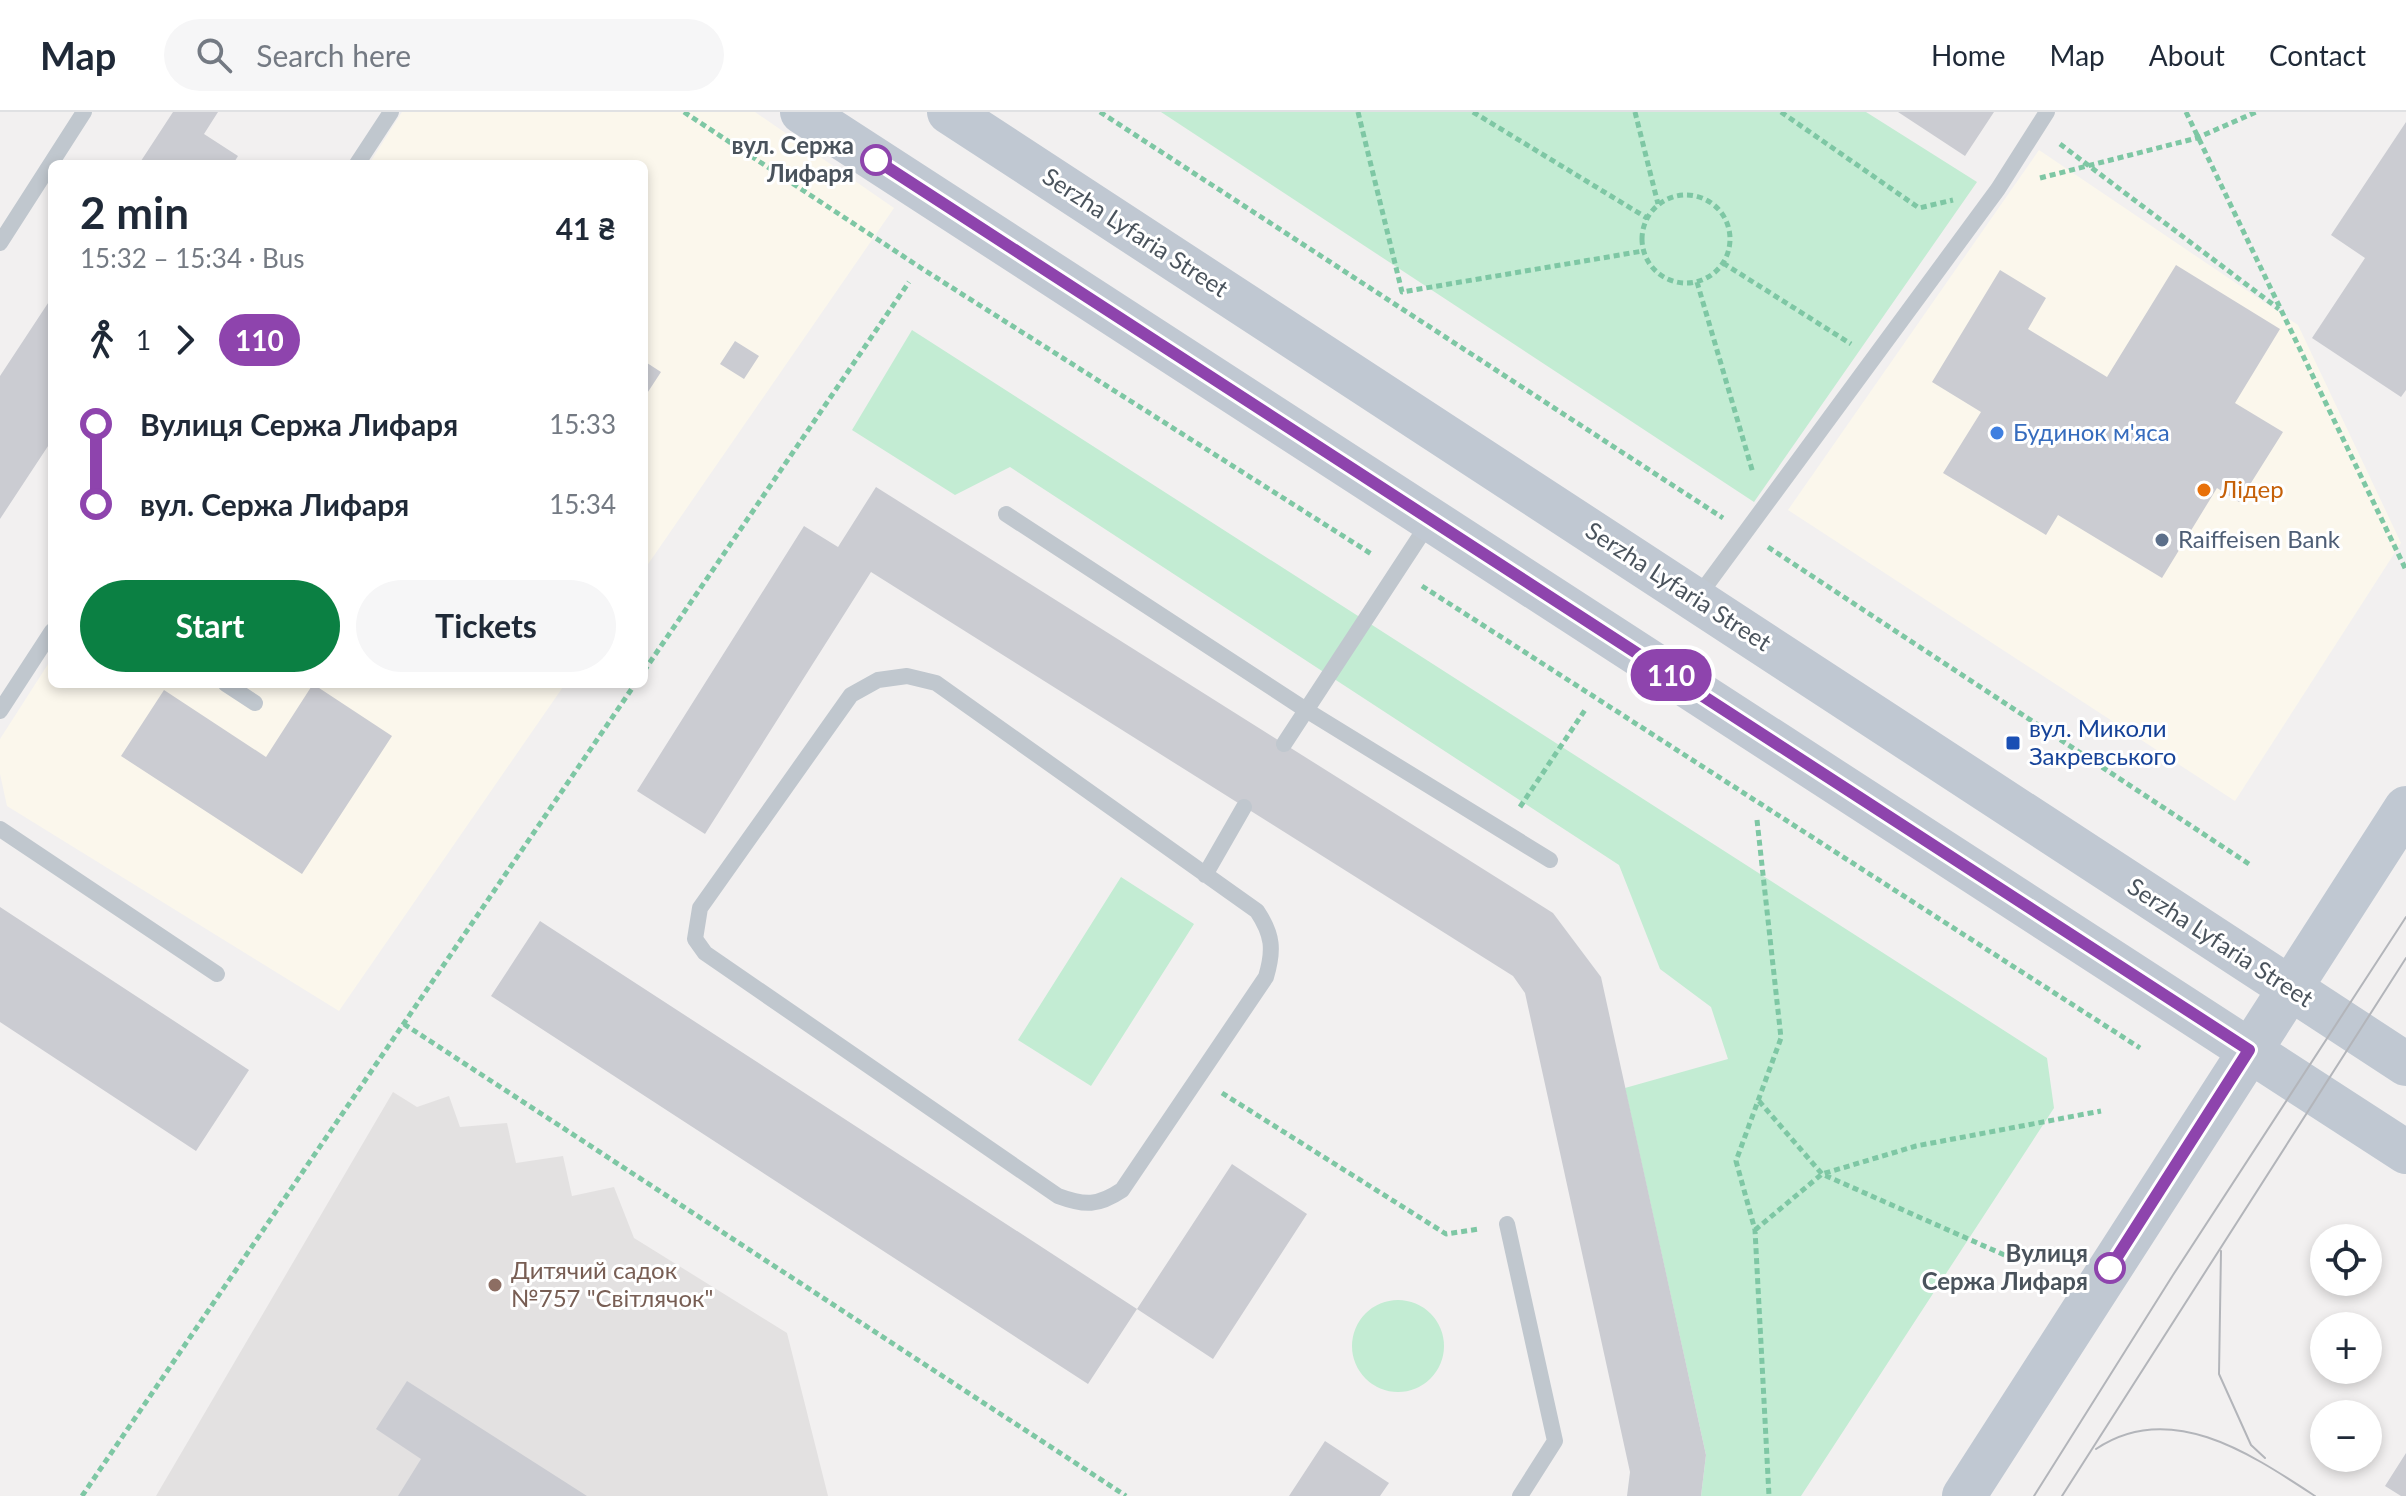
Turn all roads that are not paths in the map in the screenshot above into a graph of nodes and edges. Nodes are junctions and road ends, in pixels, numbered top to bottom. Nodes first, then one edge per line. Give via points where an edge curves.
1 (84, 112) edge
2 (391, 112) edge
3 (802, 112) edge
4 (949, 112) edge
5 (2043, 119) edge
6 (53, 160) edge
7 (360, 160) edge
8 (48, 168) edge
9 (0, 243) edge
10 (1006, 514) dead end
11 (1431, 519) junction
12 (1696, 599) junction
13 (48, 637) edge
14 (232, 688) edge
15 (255, 703) dead end
16 (1306, 710) junction
17 (0, 711) edge
18 (1284, 744) dead end
19 (1244, 807) dead end
20 (2406, 808) edge
21 (0, 829) edge
22 (1550, 860) dead end
23 (1205, 875) junction
24 (217, 974) dead end
25 (2291, 990) junction
26 (2249, 1050) junction
27 (2406, 1064) edge
28 (2406, 1152) edge
29 (1507, 1224) road end
30 (1520, 1496) edge
31 (1964, 1496) edge

1 - 6 lane
2 - 7 lane
3 - 11 street
4 - 12 street, Serzha Lyfaria Street
5 - 12 lane via 1998,189
8 - 9 lane
10 - 16 lane
11 - 16 lane
11 - 26 street
12 - 25 street, Serzha Lyfaria Street
13 - 17 lane
14 - 15 lane
16 - 18 lane
16 - 22 lane
19 - 23 lane
20 - 25 street
21 - 24 lane
23 - 23 lane via 936,683 907,676 878,680 851,695 700,908 695,939 705,953 1058,1196 1082,1205 1102,1203 1122,1190 1266,977 1273,953 1270,931 1257,911
25 - 26 street
25 - 27 street, Serzha Lyfaria Street
26 - 28 street
26 - 31 street
29 - 30 lane via 1555,1441

